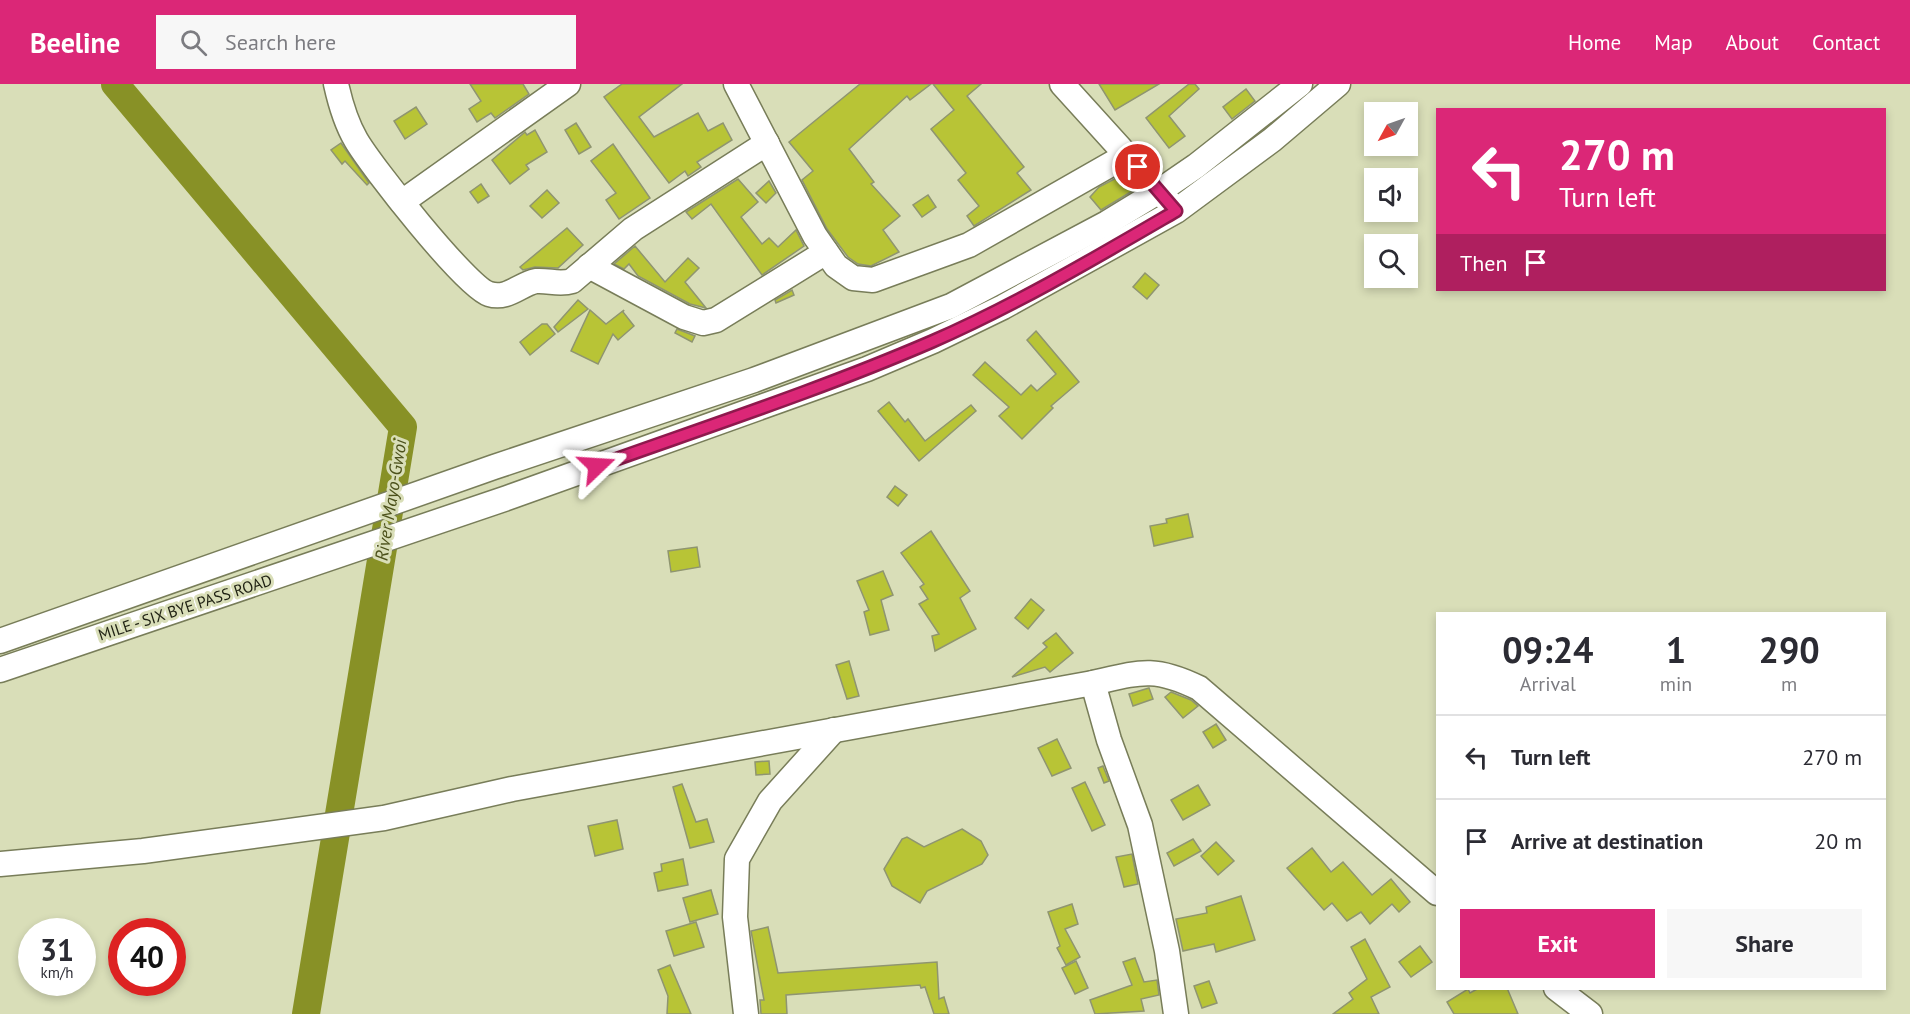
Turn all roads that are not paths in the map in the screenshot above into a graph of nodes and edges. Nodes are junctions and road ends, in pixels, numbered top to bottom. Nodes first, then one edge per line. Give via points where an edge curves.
1 (336, 84) edge
2 (568, 84) edge
3 (736, 84) edge
4 (1062, 84) edge
5 (1300, 84) edge
6 (1338, 84) edge
7 (767, 143) junction
8 (1127, 155) junction
9 (1161, 190) junction
10 (402, 202) junction
11 (1176, 211) junction
12 (826, 252) junction
13 (589, 266) junction
14 (0, 641) edge
15 (0, 670) edge
16 (1093, 683) junction
17 (834, 730) junction
18 (0, 864) edge
19 (1436, 892) edge
20 (1559, 990) edge
21 (746, 1014) edge
22 (1176, 1014) edge
23 (1590, 1014) edge

1 - 10 street via 355,139
2 - 10 street
3 - 7 street
4 - 8 street
5 - 9 street
6 - 11 street, MILE - SIX BYE PASS ROAD via 1272,140
7 - 12 street
7 - 13 street via 633,229
8 - 9 street
8 - 12 street via 969,245 873,280 853,278 836,266
9 - 11 street
9 - 14 street via 951,306 754,380
10 - 13 street via 470,282 489,294 505,295 534,282 572,281
11 - 15 street, MILE - SIX BYE PASS ROAD via 1003,307 867,369 507,498
12 - 13 street via 716,320 703,323 684,317
16 - 17 street
16 - 19 street via 1144,671 1172,675 1199,688
16 - 22 street via 1140,825
17 - 18 street via 512,789 384,818 143,851
17 - 21 street via 770,801 737,859 735,917
20 - 23 street

